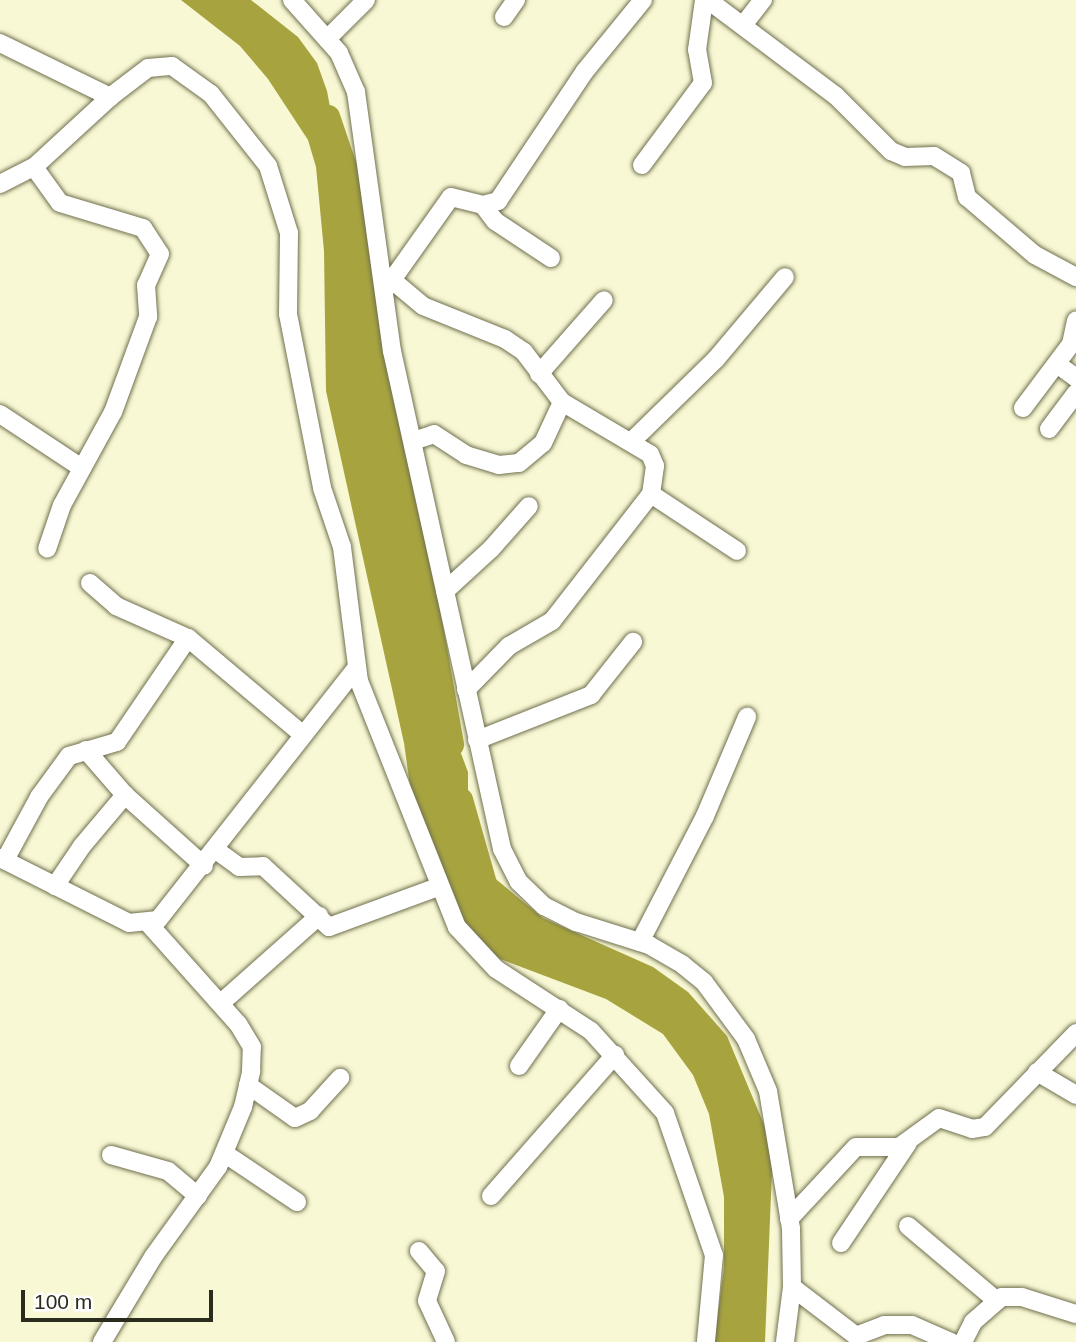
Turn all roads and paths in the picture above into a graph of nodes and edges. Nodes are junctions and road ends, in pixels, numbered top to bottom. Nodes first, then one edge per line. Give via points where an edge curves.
1 (292, 0) edge
2 (366, 0) edge
3 (516, 0) edge
4 (643, 0) edge
5 (706, 0) edge
6 (763, 0) edge
7 (504, 17) dead end
8 (744, 24) junction
9 (327, 39) junction
10 (0, 43) edge
11 (110, 97) junction
12 (642, 165) dead end
13 (34, 167) junction
14 (0, 184) edge
15 (484, 205) junction
16 (551, 258) dead end
17 (785, 276) dead end
18 (1076, 277) edge
19 (388, 286) junction
20 (604, 300) dead end
21 (1076, 321) edge
22 (1057, 364) junction
23 (539, 374) junction
24 (1076, 378) edge
25 (1076, 393) edge
26 (562, 402) junction
27 (1023, 408) dead end
28 (0, 414) edge
29 (1049, 429) dead end
30 (413, 441) junction
31 (632, 441) junction
32 (82, 468) junction
33 (651, 494) junction
34 (529, 506) dead end
35 (47, 549) dead end
36 (737, 551) dead end
37 (90, 583) dead end
38 (445, 591) junction
39 (188, 638) junction
40 (633, 642) dead end
41 (356, 668) junction
42 (466, 690) junction
43 (747, 717) dead end
44 (303, 735) junction
45 (477, 740) junction
46 (86, 750) junction
47 (125, 795) junction
48 (216, 850) junction
49 (3, 859) edge
50 (204, 866) junction
51 (55, 886) junction
52 (438, 887) junction
53 (319, 916) junction
54 (149, 923) junction
55 (640, 942) junction
56 (222, 1002) junction
57 (559, 1009) junction
58 (1076, 1033) edge
59 (615, 1055) junction
60 (519, 1066) dead end
61 (1037, 1072) junction
62 (340, 1078) dead end
63 (248, 1085) junction
64 (1076, 1095) edge
65 (908, 1143) junction
66 (224, 1153) junction
67 (111, 1154) dead end
68 (198, 1196) junction
69 (491, 1196) dead end
70 (297, 1202) dead end
71 (789, 1219) junction
72 (908, 1226) dead end
73 (841, 1243) dead end
74 (419, 1251) dead end
75 (792, 1287) junction
76 (996, 1300) junction
77 (1076, 1314) edge
78 (849, 1338) edge
79 (103, 1342) edge
80 (446, 1342) edge
81 (706, 1342) edge
82 (785, 1342) edge
83 (951, 1342) edge
84 (963, 1342) edge

1 - 9 street
2 - 9 street via 355,17
3 - 7 street
4 - 15 street via 584,71 498,201
5 - 8 street
5 - 12 street via 697,50 704,83
6 - 8 street
8 - 18 street via 835,96 891,151 905,157 934,156 961,173 974,203 1035,255
9 - 19 street via 345,63 356,92
10 - 11 street
11 - 13 street
11 - 41 street via 148,68 172,66 211,94 268,166 289,233 288,314 322,488 342,547
13 - 14 street
13 - 32 street via 60,203 143,228 160,254 146,285 148,317 109,424
15 - 16 street via 495,221
15 - 19 street via 451,197
17 - 31 street via 716,359
19 - 23 street via 516,346
19 - 30 street
20 - 23 street
21 - 22 street via 1074,338
22 - 24 street
22 - 27 street
23 - 26 street
25 - 29 street
26 - 30 street via 543,443 519,463 499,465 466,455 434,434
26 - 31 street
28 - 32 street
30 - 38 street
31 - 33 street via 654,460
32 - 35 street
33 - 36 street
33 - 42 street via 552,621 509,646
34 - 38 street via 491,550
37 - 39 street via 116,606
38 - 42 street
39 - 44 street
39 - 46 street via 121,737 110,746
40 - 45 street via 591,695
41 - 44 street
41 - 52 street
42 - 45 street
43 - 55 street via 705,816
44 - 48 street
45 - 55 street via 498,835 519,882 561,916
46 - 47 street
46 - 49 street via 69,755
47 - 50 street
47 - 51 street
48 - 50 street
48 - 53 street via 239,867 263,866
49 - 51 street
50 - 54 street via 169,909
51 - 54 street via 129,923
52 - 53 street via 335,927
52 - 57 street via 457,927 479,955
53 - 56 street
54 - 56 street
55 - 71 street via 704,982 746,1040 768,1091
56 - 63 street via 252,1047
57 - 59 street
57 - 60 street
58 - 61 street
59 - 69 street
59 - 81 street via 665,1113 711,1238 715,1268
61 - 64 street
61 - 65 street via 985,1127 972,1129 940,1118
62 - 63 street via 310,1111 295,1118
63 - 66 street
65 - 71 street via 856,1147
65 - 73 street
66 - 68 street
66 - 70 street
67 - 68 street via 167,1171
68 - 79 street via 153,1257
71 - 75 street
72 - 76 street
74 - 80 street via 436,1271 427,1301
75 - 78 street
75 - 82 street
76 - 77 street via 1022,1297
76 - 84 street via 973,1322
78 - 83 street via 884,1325 912,1325

